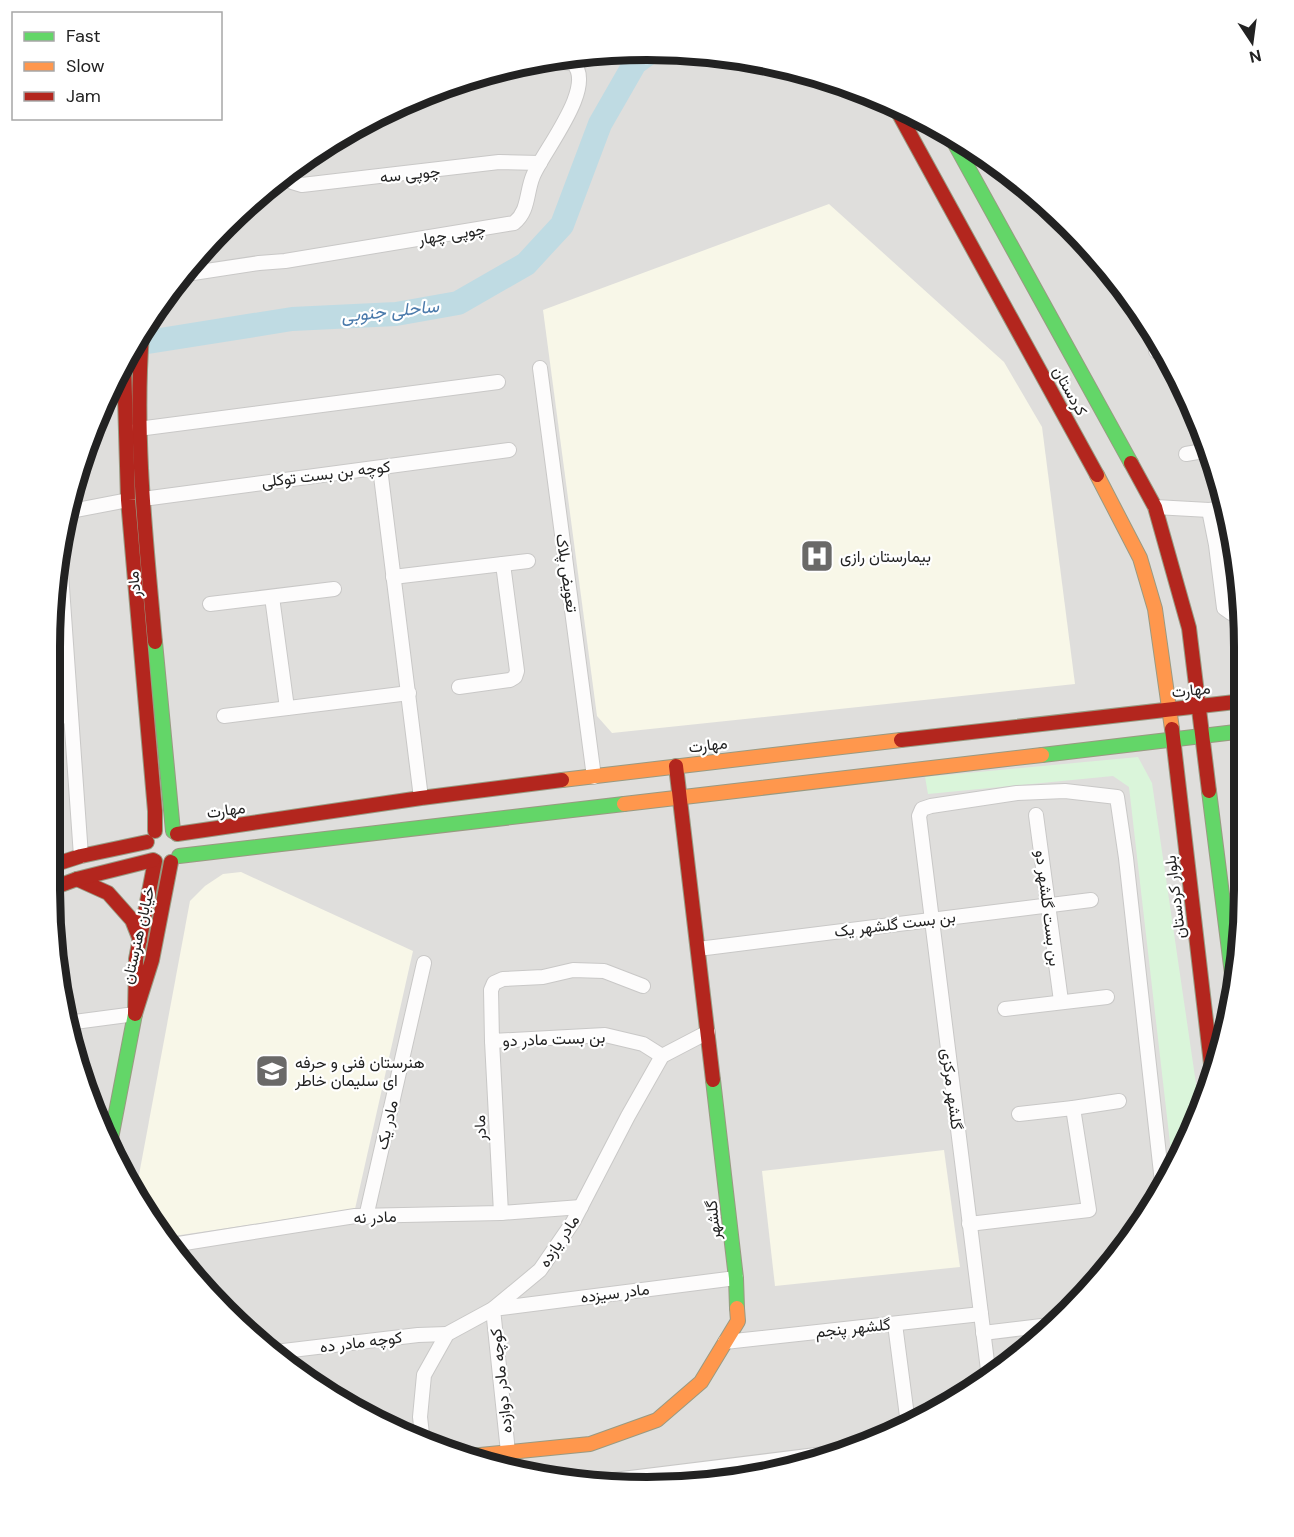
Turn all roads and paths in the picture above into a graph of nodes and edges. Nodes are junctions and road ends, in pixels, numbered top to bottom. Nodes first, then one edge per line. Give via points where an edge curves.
1 (575, 65) edge
2 (901, 118) edge
3 (960, 151) edge
4 (540, 163) junction
5 (290, 181) edge
6 (195, 273) edge
7 (140, 352) edge
8 (540, 368) dead end
9 (124, 380) edge
10 (498, 382) dead end
11 (138, 429) junction
12 (509, 450) dead end
13 (1200, 451) edge
14 (1186, 454) dead end
15 (380, 468) junction
16 (143, 499) junction
17 (128, 500) junction
18 (1155, 507) junction
19 (1217, 509) edge
20 (76, 510) edge
21 (1209, 510) junction
22 (528, 561) dead end
23 (503, 564) junction
24 (393, 577) junction
25 (333, 589) dead end
26 (62, 595) edge
27 (273, 597) junction
28 (210, 604) dead end
29 (1233, 613) edge
30 (459, 687) dead end
31 (409, 693) junction
32 (1234, 702) edge
33 (1199, 706) junction
34 (286, 708) junction
35 (1170, 709) junction
36 (71, 716) junction
37 (224, 716) dead end
38 (60, 717) edge
39 (1234, 732) edge
40 (1202, 736) junction
41 (1173, 740) junction
42 (676, 766) junction
43 (594, 777) junction
44 (681, 797) junction
45 (422, 798) junction
46 (1036, 815) dead end
47 (175, 833) junction
48 (151, 837) junction
49 (81, 856) junction
50 (175, 859) junction
51 (154, 860) junction
52 (60, 863) edge
53 (77, 879) junction
54 (60, 885) edge
55 (1091, 900) dead end
56 (1048, 906) junction
57 (931, 920) junction
58 (140, 940) junction
59 (698, 949) junction
60 (1230, 958) edge
61 (424, 963) dead end
62 (643, 986) dead end
63 (1107, 997) dead end
64 (1060, 1001) junction
65 (1005, 1009) dead end
66 (135, 1014) junction
67 (75, 1022) edge
68 (708, 1032) junction
69 (492, 1041) junction
70 (1210, 1055) edge
71 (662, 1056) junction
72 (1119, 1101) dead end
73 (1073, 1108) junction
74 (1018, 1114) dead end
75 (112, 1131) edge
76 (1161, 1173) edge
77 (581, 1207) junction
78 (501, 1213) junction
79 (366, 1217) junction
80 (969, 1224) junction
81 (179, 1244) edge
82 (736, 1278) junction
83 (493, 1309) junction
84 (981, 1314) junction
85 (895, 1324) junction
86 (1039, 1326) edge
87 (983, 1333) junction
88 (447, 1334) junction
89 (725, 1342) junction
90 (284, 1351) edge
91 (988, 1368) edge
92 (907, 1416) edge
93 (422, 1432) edge
94 (508, 1452) junction
95 (486, 1454) edge
96 (798, 1457) edge
97 (640, 1477) edge

1 - 4 street, چوپی چهار via 579,84 576,101
2 - 35 main road, کردستان via 1140,558 1155,609
3 - 18 main road, کردستان
4 - 5 street, چوپی سه via 499,162 302,185
4 - 6 street, چوپی چهار via 524,212 514,223
7 - 11 main road, مادر
8 - 43 street, تعویض پلاک
9 - 17 main road, مادر
10 - 11 street
11 - 16 main road, مادر
12 - 15 street, کوچه بن بست توکلی
13 - 14 street
15 - 16 street, کوچه بن بست توکلی
15 - 24 street
16 - 47 main road, مادر
17 - 20 street
17 - 48 main road, مادر via 155,811
18 - 21 street
18 - 33 main road, کردستان via 1189,628
19 - 21 street
21 - 29 street via 1224,608
22 - 23 street
23 - 24 street
23 - 30 street via 515,677
24 - 31 street
25 - 27 street
26 - 36 street
27 - 28 street
27 - 34 street
31 - 34 street
31 - 45 street
32 - 33 main road, مهارت
33 - 35 main road, مهارت
33 - 40 main road
34 - 37 street
35 - 41 main road, بلوار کردستان
35 - 42 main road, مهارت
36 - 38 street
36 - 49 street
39 - 40 main road
40 - 41 main road
40 - 60 main road
41 - 44 main road
41 - 70 main road, بلوار کردستان
42 - 43 main road, مهارت
42 - 44 main road, گلشهر
43 - 45 main road, مهارت
44 - 50 main road
44 - 59 main road, گلشهر
45 - 47 main road, مهارت
46 - 56 street, بن بست گلشهر دو
47 - 48 main road via 161,829
47 - 50 main road via 182,849
48 - 49 main road
48 - 51 main road via 147,852
49 - 52 main road
50 - 51 main road via 161,864
50 - 66 main road, خیابان هنرستان
51 - 53 main road
51 - 58 main road, خیابان هنرستان
53 - 54 main road
53 - 58 main road via 108,893 132,920
55 - 56 street, بن بست گلشهر یک
56 - 57 street, بن بست گلشهر یک
56 - 64 street, بن بست گلشهر دو
57 - 59 street, بن بست گلشهر یک
57 - 76 street, گلشهر مرکزی via 919,816 922,809 1037,792 1117,797
57 - 80 street, گلشهر مرکزی
58 - 66 main road, خیابان هنرستان
59 - 68 main road, گلشهر
61 - 79 street, مادر یک
62 - 69 street, بن بست مادر دو via 604,971 573,970 543,977 503,979 494,983 491,990
63 - 64 street
64 - 65 street
66 - 67 street
66 - 75 main road, خیابان هنرستان
68 - 71 street
68 - 82 main road, گلشهر
69 - 71 street, بن بست مادر دو via 605,1035 643,1044
69 - 78 street, مادر
71 - 77 street, مادر یازده
72 - 73 street
73 - 74 street
73 - 80 street via 1089,1210
77 - 78 street, مادر نه
77 - 83 street, مادر یازده via 540,1270
78 - 79 street, مادر نه
79 - 81 street, مادر نه
80 - 84 street, گلشهر مرکزی
82 - 83 street, مادر سیزده
82 - 89 main road, گلشهر via 738,1321
83 - 88 street, مادر یازده
83 - 94 street, کوچه مادر دوازده
84 - 85 street, گلشهر پنجم
84 - 87 street, گلشهر مرکزی
85 - 89 street, گلشهر پنجم
85 - 92 street
86 - 87 street
87 - 91 street, گلشهر مرکزی
88 - 90 street, کوچه مادر ده
88 - 93 street via 424,1375
89 - 94 main road, گلشهر via 701,1382 657,1420 590,1444
94 - 95 main road, گلشهر
96 - 97 street

